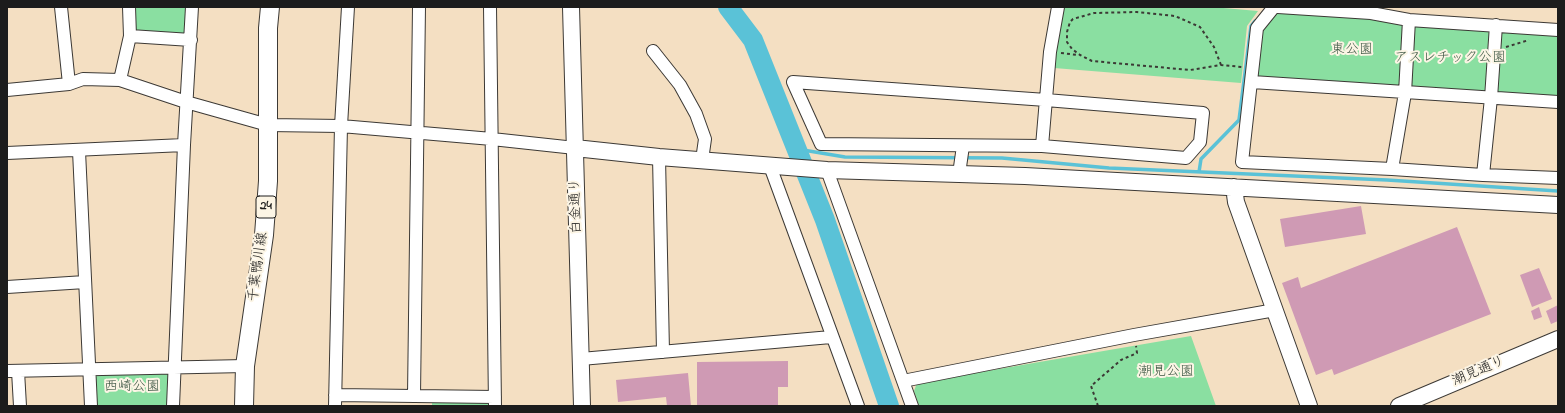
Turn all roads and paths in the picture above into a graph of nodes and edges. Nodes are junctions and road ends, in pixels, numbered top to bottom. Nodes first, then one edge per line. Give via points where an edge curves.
1 (61, 7) edge
2 (128, 7) edge
3 (192, 7) edge
4 (270, 7) edge
5 (348, 7) edge
6 (419, 7) edge
7 (490, 7) edge
8 (571, 7) edge
9 (1058, 7) edge
10 (1274, 7) edge
11 (1278, 7) edge
12 (1372, 10) edge
13 (1409, 20) junction
14 (1496, 25) junction
15 (1558, 30) edge
16 (130, 36) junction
17 (191, 40) junction
18 (1536, 41) dead end
19 (1495, 49) junction
20 (653, 51) dead end
21 (1050, 52) junction
22 (1080, 55) junction
23 (1221, 65) junction
24 (1236, 67) dead end
25 (120, 80) junction
26 (1252, 82) junction
27 (68, 84) junction
28 (7, 90) edge
29 (1405, 93) junction
30 (1492, 98) junction
31 (1046, 100) junction
32 (186, 102) junction
33 (1558, 102) edge
34 (268, 125) junction
35 (341, 126) junction
36 (417, 132) junction
37 (492, 139) junction
38 (184, 145) junction
39 (963, 146) junction
40 (1042, 146) junction
41 (575, 148) junction
42 (79, 151) junction
43 (7, 153) edge
44 (659, 158) junction
45 (702, 160) junction
46 (770, 166) junction
47 (1392, 169) junction
48 (827, 170) junction
49 (959, 174) junction
50 (1482, 175) junction
51 (1558, 178) edge
52 (1234, 187) junction
53 (1558, 205) edge
54 (85, 282) junction
55 (7, 288) edge
56 (1275, 310) junction
57 (1134, 335) junction
58 (831, 337) junction
59 (1558, 339) edge
60 (663, 352) junction
61 (581, 359) junction
62 (245, 366) junction
63 (176, 368) junction
64 (89, 369) junction
65 (12, 371) edge
66 (902, 381) junction
67 (414, 395) junction
68 (335, 400) edge
69 (495, 402) edge
70 (20, 406) edge
71 (91, 406) edge
72 (173, 406) edge
73 (244, 406) edge
74 (582, 406) edge
75 (858, 406) edge
76 (912, 406) edge
77 (1098, 406) edge
78 (1309, 406) edge
79 (1399, 406) edge

1 - 27 street
2 - 16 street
3 - 17 street
4 - 34 main road, 千葉鴨川線 / 24
5 - 35 street
6 - 36 street
7 - 37 street
8 - 41 street, 白金通り
9 - 21 street
10 - 26 street via 1257,28
11 - 12 street
12 - 13 street
13 - 14 street
13 - 29 street
14 - 15 street
14 - 19 street
16 - 17 street
16 - 25 street
17 - 32 street
18 - 19 path via 1528,40
19 - 30 street
20 - 45 street via 680,85 696,114 705,139
21 - 22 path
21 - 31 street
22 - 23 path via 1092,61 1190,70
22 - 23 path via 1067,42 1066,32 1073,19 1094,13 1156,13 1175,16 1200,27 1214,47
23 - 24 path
25 - 27 street via 83,79
25 - 32 street
26 - 29 street
26 - 47 street via 1242,162
27 - 28 street
29 - 30 street
29 - 47 street
30 - 33 street
30 - 50 street
31 - 39 street via 793,82 821,144
31 - 40 street
31 - 40 street via 1203,113 1200,142 1186,158
32 - 34 street
32 - 38 street
34 - 35 street
34 - 62 main road, 千葉鴨川線 / 24 via 268,181 264,235
35 - 36 street
35 - 68 street
36 - 37 street
36 - 67 street
37 - 41 street
37 - 69 street
38 - 42 street
38 - 63 street
39 - 40 street
39 - 49 street
41 - 44 street
41 - 61 street, 白金通り
42 - 43 street
42 - 54 street
44 - 45 street
44 - 60 street
45 - 46 street
46 - 48 street
46 - 58 street
47 - 50 street
48 - 49 street
48 - 66 street
49 - 52 street
50 - 51 street
52 - 53 street
52 - 56 street via 1236,202
54 - 55 street
54 - 64 street
56 - 57 street
56 - 78 street
57 - 66 street
57 - 77 path via 1137,353 1121,360 1091,386
58 - 60 street
58 - 75 street
59 - 79 street, 潮見通り
60 - 61 street
61 - 74 street, 白金通り
62 - 63 street
62 - 73 main road, 千葉鴨川線 / 24
63 - 64 street
63 - 72 street
64 - 65 street
64 - 71 street
65 - 70 street
66 - 76 street
67 - 68 street
67 - 69 street

